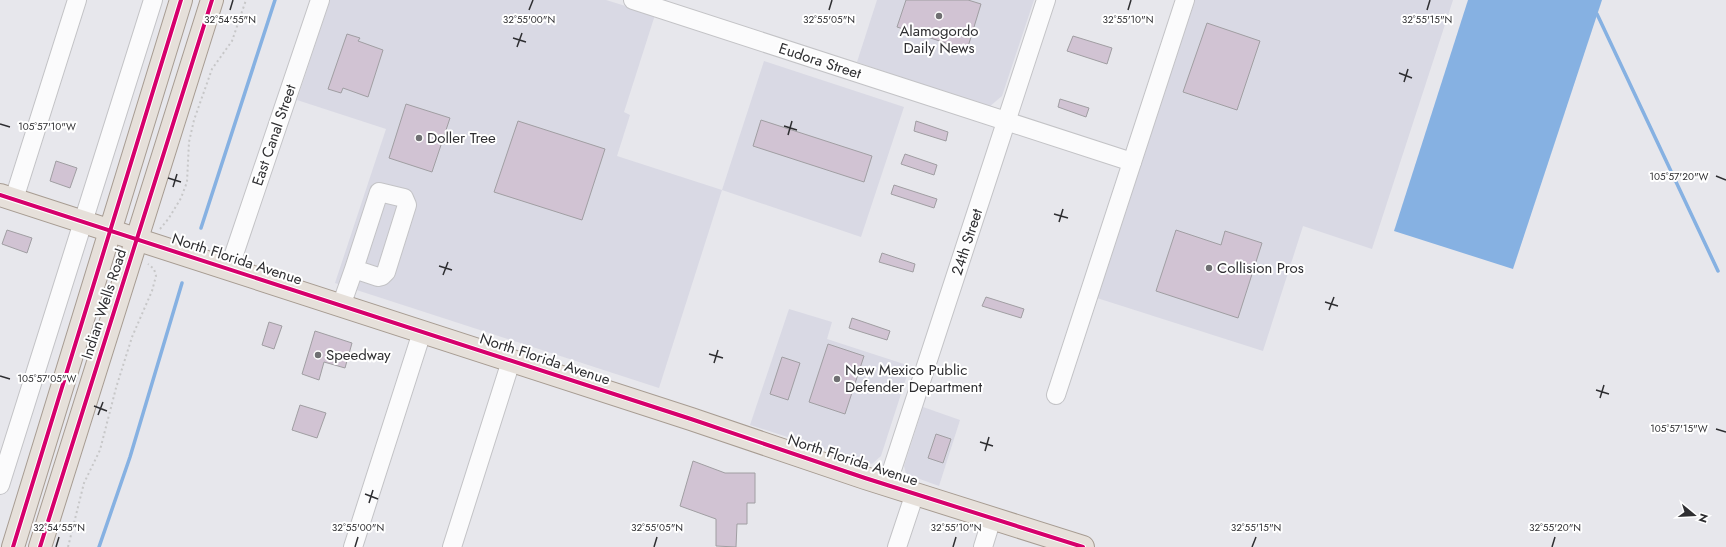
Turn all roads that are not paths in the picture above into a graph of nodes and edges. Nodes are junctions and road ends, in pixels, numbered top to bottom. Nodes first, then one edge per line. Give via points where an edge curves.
1 (77, 0) edge
2 (153, 0) edge
3 (181, 0) edge
4 (212, 0) edge
5 (320, 0) edge
6 (633, 0) edge
7 (1046, 0) edge
8 (1185, 0) edge
9 (1006, 121) junction
10 (1132, 162) junction
11 (7, 197) edge
12 (84, 221) junction
13 (109, 231) junction
14 (138, 239) junction
15 (229, 269) junction
16 (354, 269) dead end
17 (341, 306) junction
18 (422, 332) junction
19 (511, 361) junction
20 (1056, 395) dead end
21 (0, 485) edge
22 (887, 485) junction
23 (914, 494) junction
24 (992, 518) junction
25 (13, 547) edge
26 (40, 547) edge
27 (353, 547) edge
28 (452, 547) edge
29 (897, 547) edge
30 (983, 547) edge
31 (1083, 547) edge

1 - 11 street
2 - 12 street
3 - 13 main road, Indian Wells Road
4 - 14 main road, Indian Wells Road
5 - 15 street, East Canal Street
6 - 9 street, Eudora Street
7 - 9 street, 24th Street
8 - 10 street
9 - 10 street, Eudora Street
9 - 22 street, 24th Street
10 - 20 street
11 - 12 main road, North Florida Avenue
12 - 13 main road, North Florida Avenue
12 - 21 street
13 - 14 main road, North Florida Avenue
13 - 25 main road, Indian Wells Road
14 - 15 main road, North Florida Avenue
14 - 26 main road, Indian Wells Road
15 - 17 main road, North Florida Avenue
16 - 17 street
17 - 18 main road, North Florida Avenue
18 - 19 main road, North Florida Avenue
18 - 27 street
19 - 22 main road, North Florida Avenue
19 - 28 street
22 - 23 main road, North Florida Avenue
23 - 24 main road, North Florida Avenue
23 - 29 street
24 - 30 street
24 - 31 main road, North Florida Avenue

